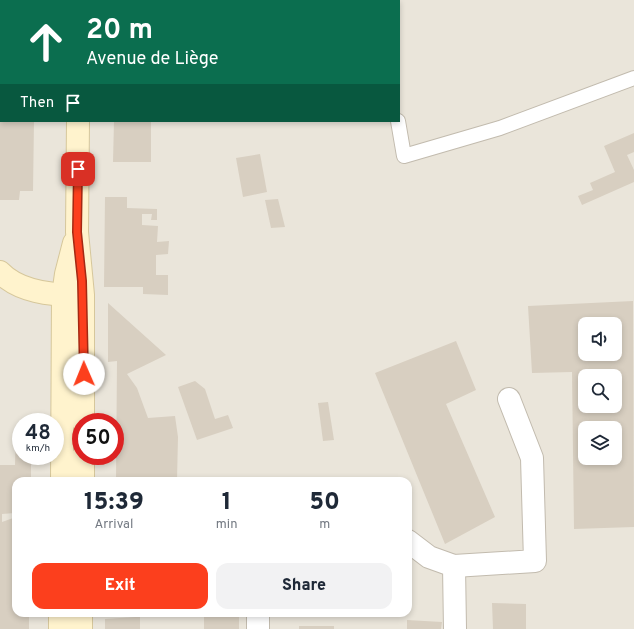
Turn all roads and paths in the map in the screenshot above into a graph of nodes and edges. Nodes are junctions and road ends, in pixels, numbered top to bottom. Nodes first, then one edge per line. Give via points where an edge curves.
1 (634, 78) edge
2 (78, 122) edge
3 (398, 122) edge
4 (0, 272) edge
5 (73, 298) junction
6 (509, 399) dead end
7 (82, 413) edge
8 (83, 465) edge
9 (62, 477) edge
10 (82, 477) edge
11 (412, 544) edge
12 (454, 566) junction
13 (60, 617) edge
14 (81, 617) edge
15 (258, 617) edge
16 (60, 629) edge
17 (81, 629) edge
18 (258, 629) edge
19 (455, 629) edge

1 - 3 lane via 500,128 404,156
2 - 5 main road via 77,232 66,274
4 - 5 main road via 24,287
5 - 7 main road
5 - 9 main road
6 - 12 street via 532,458 535,561
8 - 10 main road
11 - 12 street via 429,557
12 - 19 street
13 - 16 main road
14 - 17 main road
15 - 18 street

